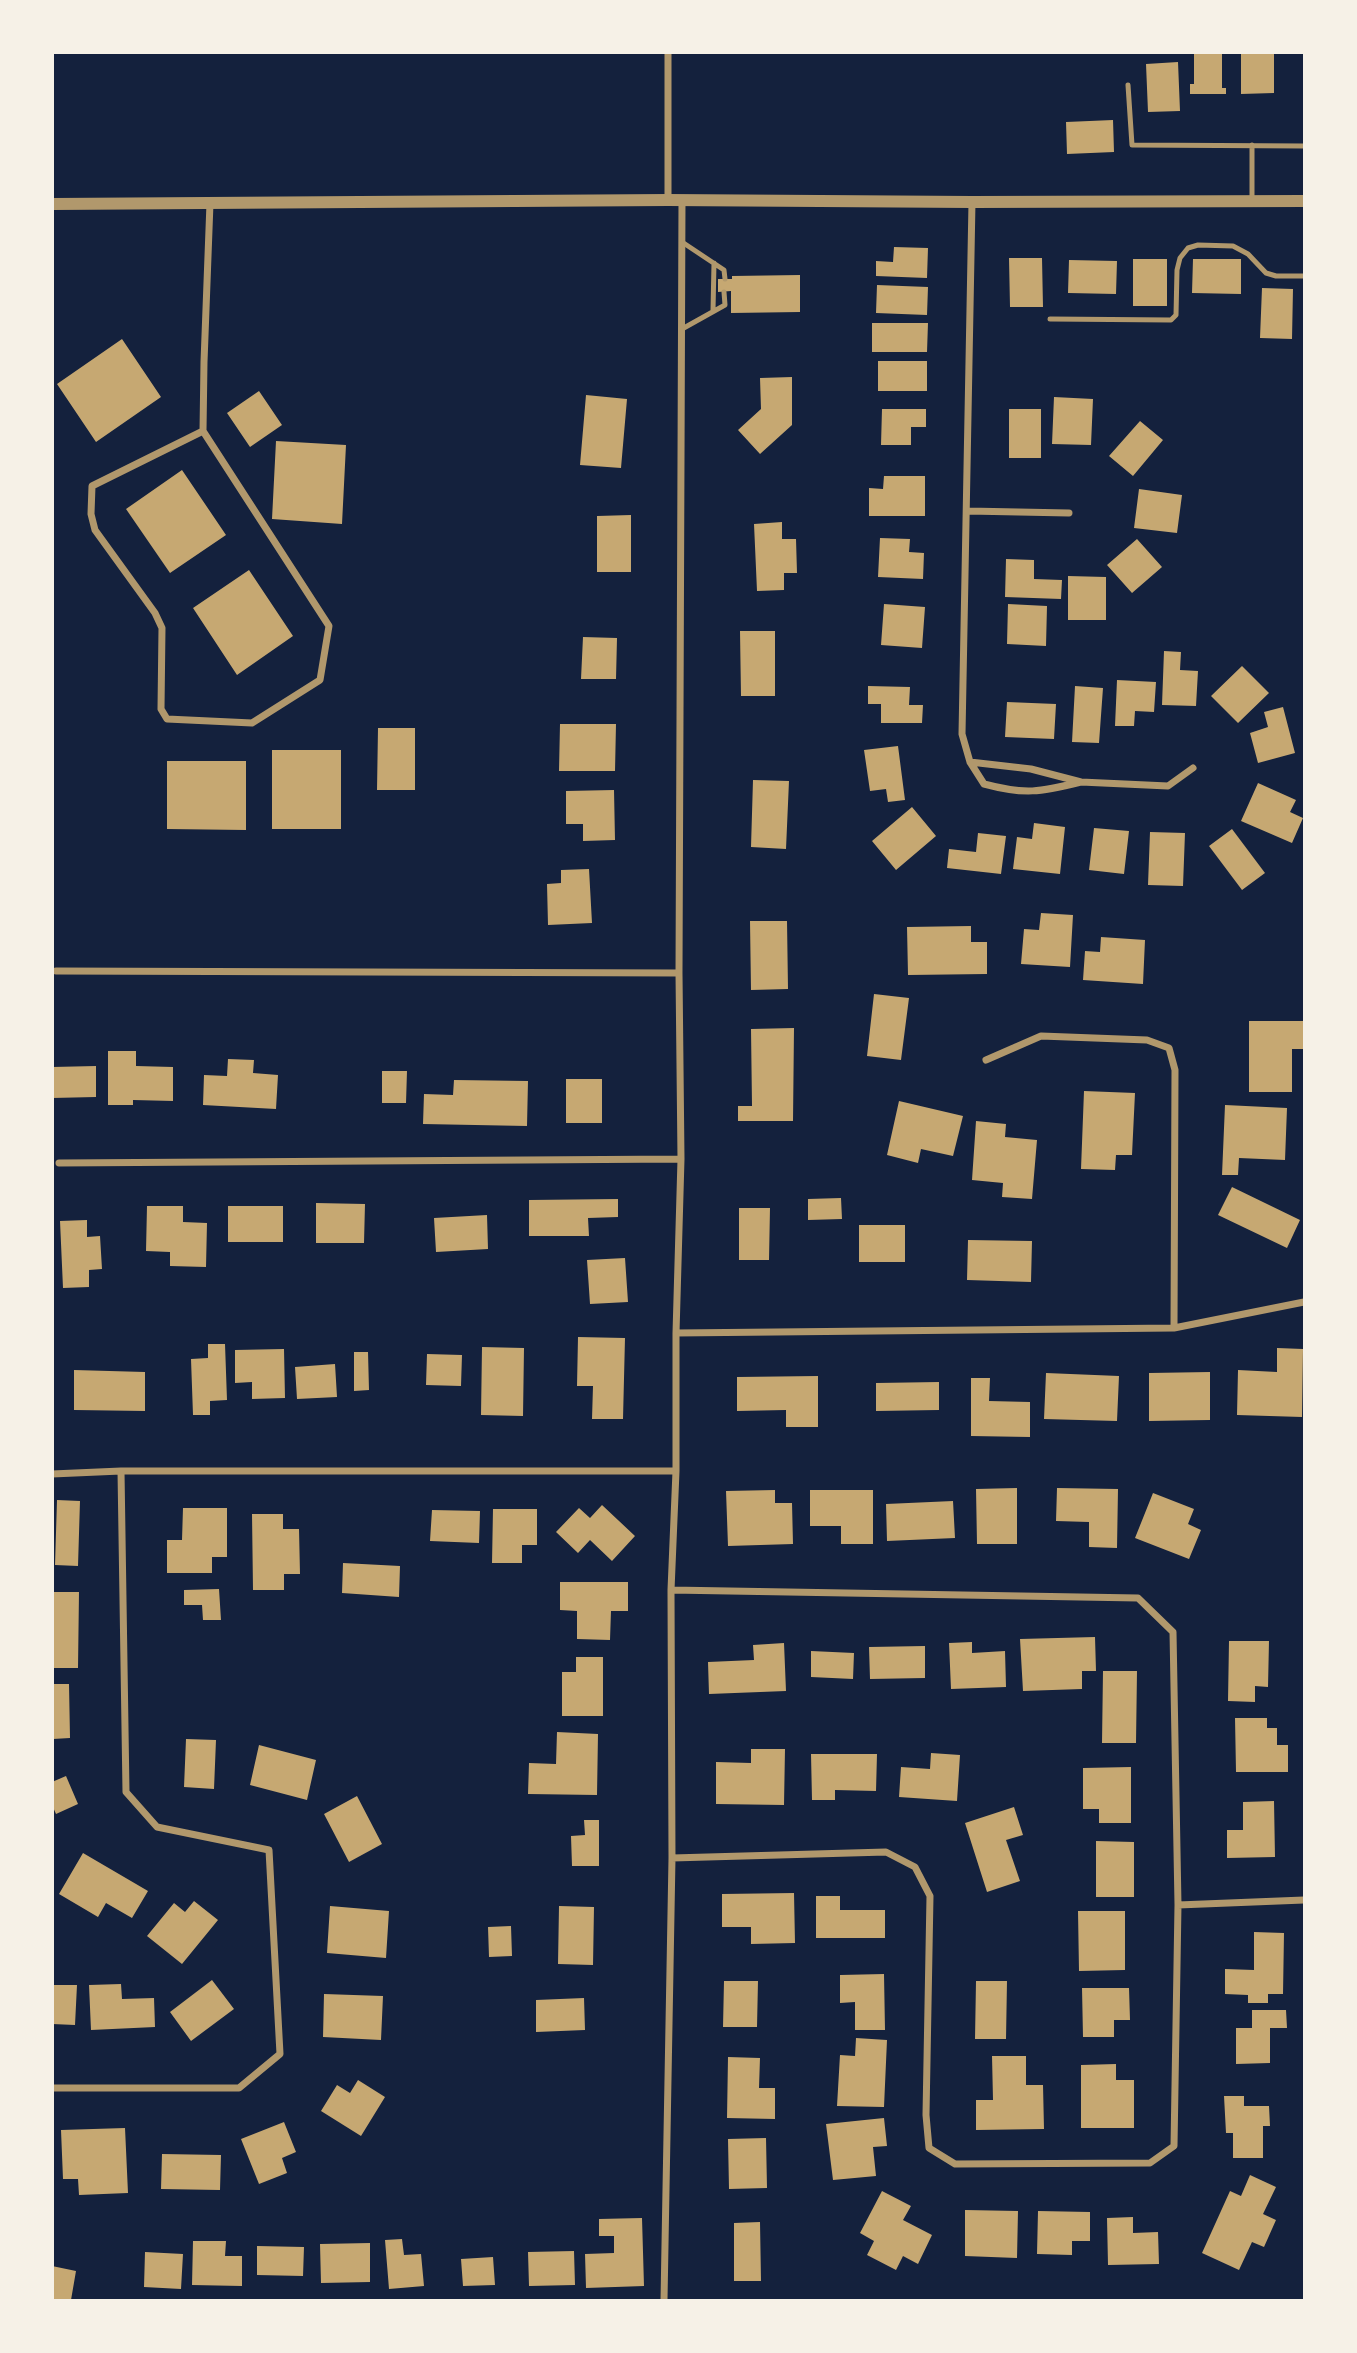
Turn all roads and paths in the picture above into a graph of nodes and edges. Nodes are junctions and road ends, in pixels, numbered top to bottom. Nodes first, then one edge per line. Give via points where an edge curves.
1 (668, 52) edge
2 (1128, 85) dead end
3 (1252, 145) junction
4 (1304, 146) edge
5 (668, 200) junction
6 (682, 200) junction
7 (1252, 201) junction
8 (1304, 201) edge
9 (972, 202) junction
10 (210, 203) junction
11 (52, 204) edge
12 (682, 242) junction
13 (714, 262) junction
14 (1304, 276) edge
15 (725, 279) dead end
16 (724, 292) dead end
17 (713, 311) junction
18 (1049, 319) dead end
19 (682, 329) junction
20 (203, 431) junction
21 (968, 512) junction
22 (1069, 513) dead end
23 (970, 762) junction
24 (1192, 768) dead end
25 (1081, 782) junction
26 (56, 971) dead end
27 (679, 973) junction
28 (986, 1060) dead end
29 (681, 1159) junction
30 (59, 1163) dead end
31 (1304, 1302) edge
32 (1174, 1328) junction
33 (676, 1333) junction
34 (121, 1471) junction
35 (676, 1471) junction
36 (52, 1474) edge
37 (671, 1590) junction
38 (672, 1858) junction
39 (1304, 1900) edge
40 (1178, 1905) junction
41 (52, 2088) edge
42 (664, 2301) edge

1 - 5 street
2 - 3 lane via 1132,145
3 - 4 lane
3 - 7 lane
5 - 6 street
5 - 10 street
6 - 9 street
6 - 12 street
7 - 8 street
7 - 9 street
9 - 21 street
10 - 11 street
10 - 20 street
12 - 13 lane
12 - 19 street
13 - 15 lane via 724,270
13 - 17 lane
14 - 18 lane via 1266,272 1233,246 1198,245 1180,258 1176,315 1171,320
16 - 17 lane via 725,304
17 - 19 lane
19 - 27 street
20 - 20 street via 329,626 320,680 252,723 167,719 161,709 162,628 95,530 91,514 92,486
21 - 22 street
21 - 23 street via 962,734
23 - 25 street via 1031,769
23 - 25 street via 984,784 1011,791 1044,791
24 - 25 street via 1168,786
26 - 27 street
27 - 29 street
28 - 32 street via 1041,1036 1147,1040 1169,1048 1175,1070
29 - 30 street
29 - 33 street
31 - 32 street
32 - 33 street
33 - 35 street
34 - 35 street
34 - 36 street
34 - 41 street via 126,1792 157,1827 269,1850 280,2054 239,2088
35 - 37 street
37 - 38 street
37 - 40 street via 1138,1598 1173,1632
38 - 40 street via 886,1852 915,1867 930,1896 929,2148 955,2164 1150,2163 1174,2146
38 - 42 street
39 - 40 street

